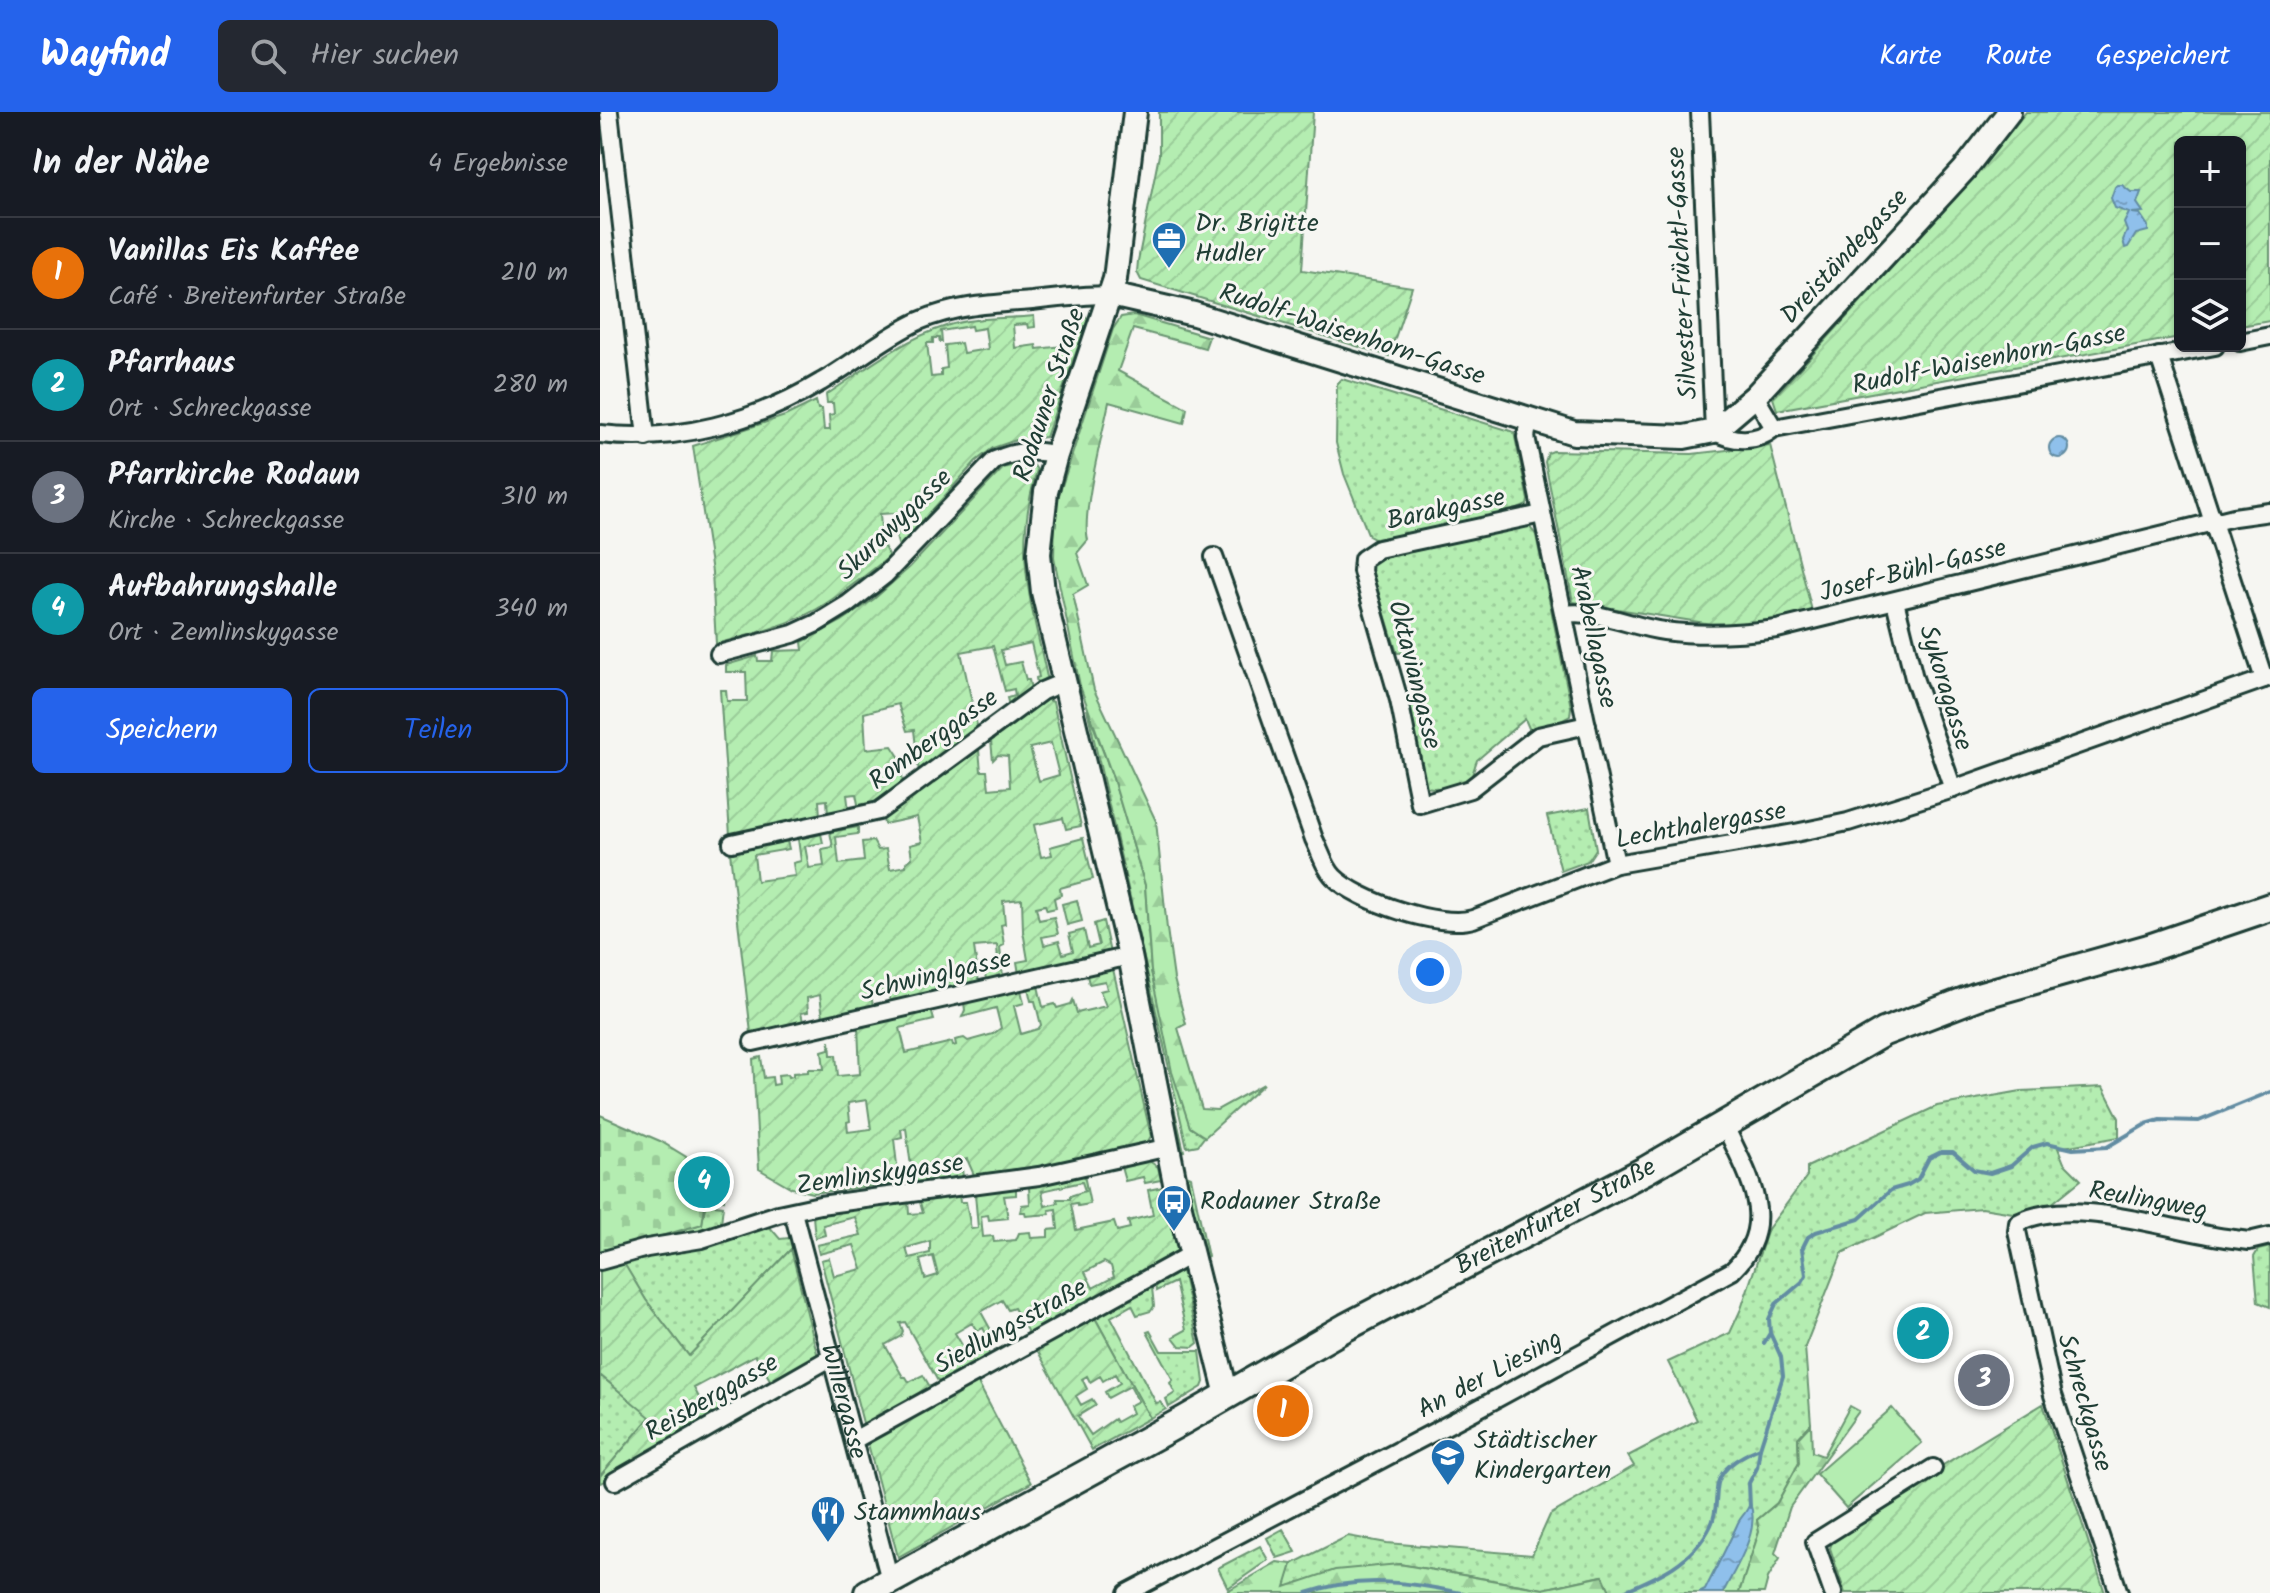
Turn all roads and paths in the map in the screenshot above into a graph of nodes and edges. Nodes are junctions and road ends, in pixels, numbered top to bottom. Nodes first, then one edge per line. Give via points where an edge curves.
1 (609, 112) edge
2 (1135, 112) edge
3 (1700, 112) edge
4 (2009, 112) edge
5 (608, 169) edge
6 (1111, 295) junction
7 (2270, 336) edge
8 (2246, 341) edge
9 (2181, 352) edge
10 (2159, 356) junction
11 (1755, 396) junction
12 (1529, 420) junction
13 (1774, 428) junction
14 (1714, 431) junction
15 (600, 434) edge
16 (646, 437) junction
17 (1056, 455) junction
18 (2270, 512) edge
19 (1542, 514) junction
20 (2213, 523) junction
21 (1214, 557) dead end
22 (1363, 559) joint
23 (1895, 601) junction
24 (1564, 614) junction
25 (719, 654) dead end
26 (2267, 678) edge
27 (1064, 682) junction
28 (1587, 725) junction
29 (1953, 789) junction
30 (732, 843) dead end
31 (1616, 864) junction
32 (2270, 907) edge
33 (1130, 956) junction
34 (753, 1042) dead end
35 (1725, 1126) junction
36 (1169, 1147) junction
37 (793, 1212) junction
38 (2018, 1223) joint
39 (2270, 1236) edge
40 (1192, 1254) junction
41 (600, 1261) edge
42 (832, 1357) junction
43 (1227, 1395) junction
44 (854, 1440) junction
45 (1933, 1468) dead end
46 (615, 1481) dead end
47 (884, 1589) edge
48 (1127, 1593) edge
49 (1833, 1593) edge
50 (2119, 1593) edge

1 - 5 street
2 - 6 main road, Rodauner Straße
3 - 14 street, Silvester-Früchtl-Gasse
4 - 11 main road, Dreiständegasse via 1964,170
5 - 16 street
6 - 12 main road, Rudolf-Waisenhorn-Gasse via 1194,314
6 - 16 street, Rudolf-Waisenhorn-Gasse via 946,311 890,337 771,407 725,423
6 - 17 main road, Rodauner Straße
7 - 8 street
9 - 10 street, Rudolf-Waisenhorn-Gasse
10 - 13 street, Rudolf-Waisenhorn-Gasse
10 - 20 street
11 - 13 street
11 - 14 main road, Dreiständegasse
12 - 14 main road, Rudolf-Waisenhorn-Gasse via 1574,433 1615,436 1684,437
12 - 19 street, Arabellagasse via 1526,437
13 - 14 street, Rudolf-Waisenhorn-Gasse via 1765,436 1733,440
15 - 16 street, Rudolf-Waisenhorn-Gasse
17 - 25 street, Skurawygasse via 1016,452 995,460 885,575 848,604 793,634
17 - 27 main road, Rodauner Straße via 1039,554
18 - 20 street, Josef-Bühl-Gasse
19 - 22 street, Barakgasse via 1378,549
19 - 24 street, Arabellagasse
20 - 23 street, Josef-Bühl-Gasse
20 - 26 street
21 - 31 street, Lechthalergasse via 1314,839 1332,876 1352,892 1377,905 1466,922
22 - 28 street, Oktaviangasse via 1420,804 1470,789 1543,734
23 - 24 street, Josef-Bühl-Gasse via 1777,629 1726,635 1662,631 1584,613
23 - 29 street, Sykoragasse
24 - 28 street, Arabellagasse
26 - 29 street, Lechthalergasse
27 - 30 street, Romberggasse via 1042,691 879,811
27 - 33 main road, Rodauner Straße
28 - 31 street, Arabellagasse
29 - 31 street, Lechthalergasse via 1848,822
32 - 35 main road, Breitenfurter Straße via 1907,1022 1828,1062
33 - 34 street, Schwinglgasse
33 - 36 main road, Rodauner Straße
35 - 43 main road, Breitenfurter Straße
35 - 48 street, An der Liesing via 1758,1212 1753,1244 1732,1271
36 - 37 street, Zemlinskygasse via 1039,1176
36 - 40 main road, Rodauner Straße
37 - 41 street, Zemlinskygasse
37 - 42 street, Willergasse
38 - 39 street, Reulingweg via 2078,1212 2249,1241
38 - 50 street, Schreckgasse via 2053,1395
40 - 43 main road, Rodauner Straße
40 - 44 street, Siedlungsstraße
42 - 44 street, Willergasse
42 - 46 street, Reisberggasse
43 - 47 main road, Breitenfurter Straße
44 - 47 street, Willergasse
45 - 49 street via 1815,1542

